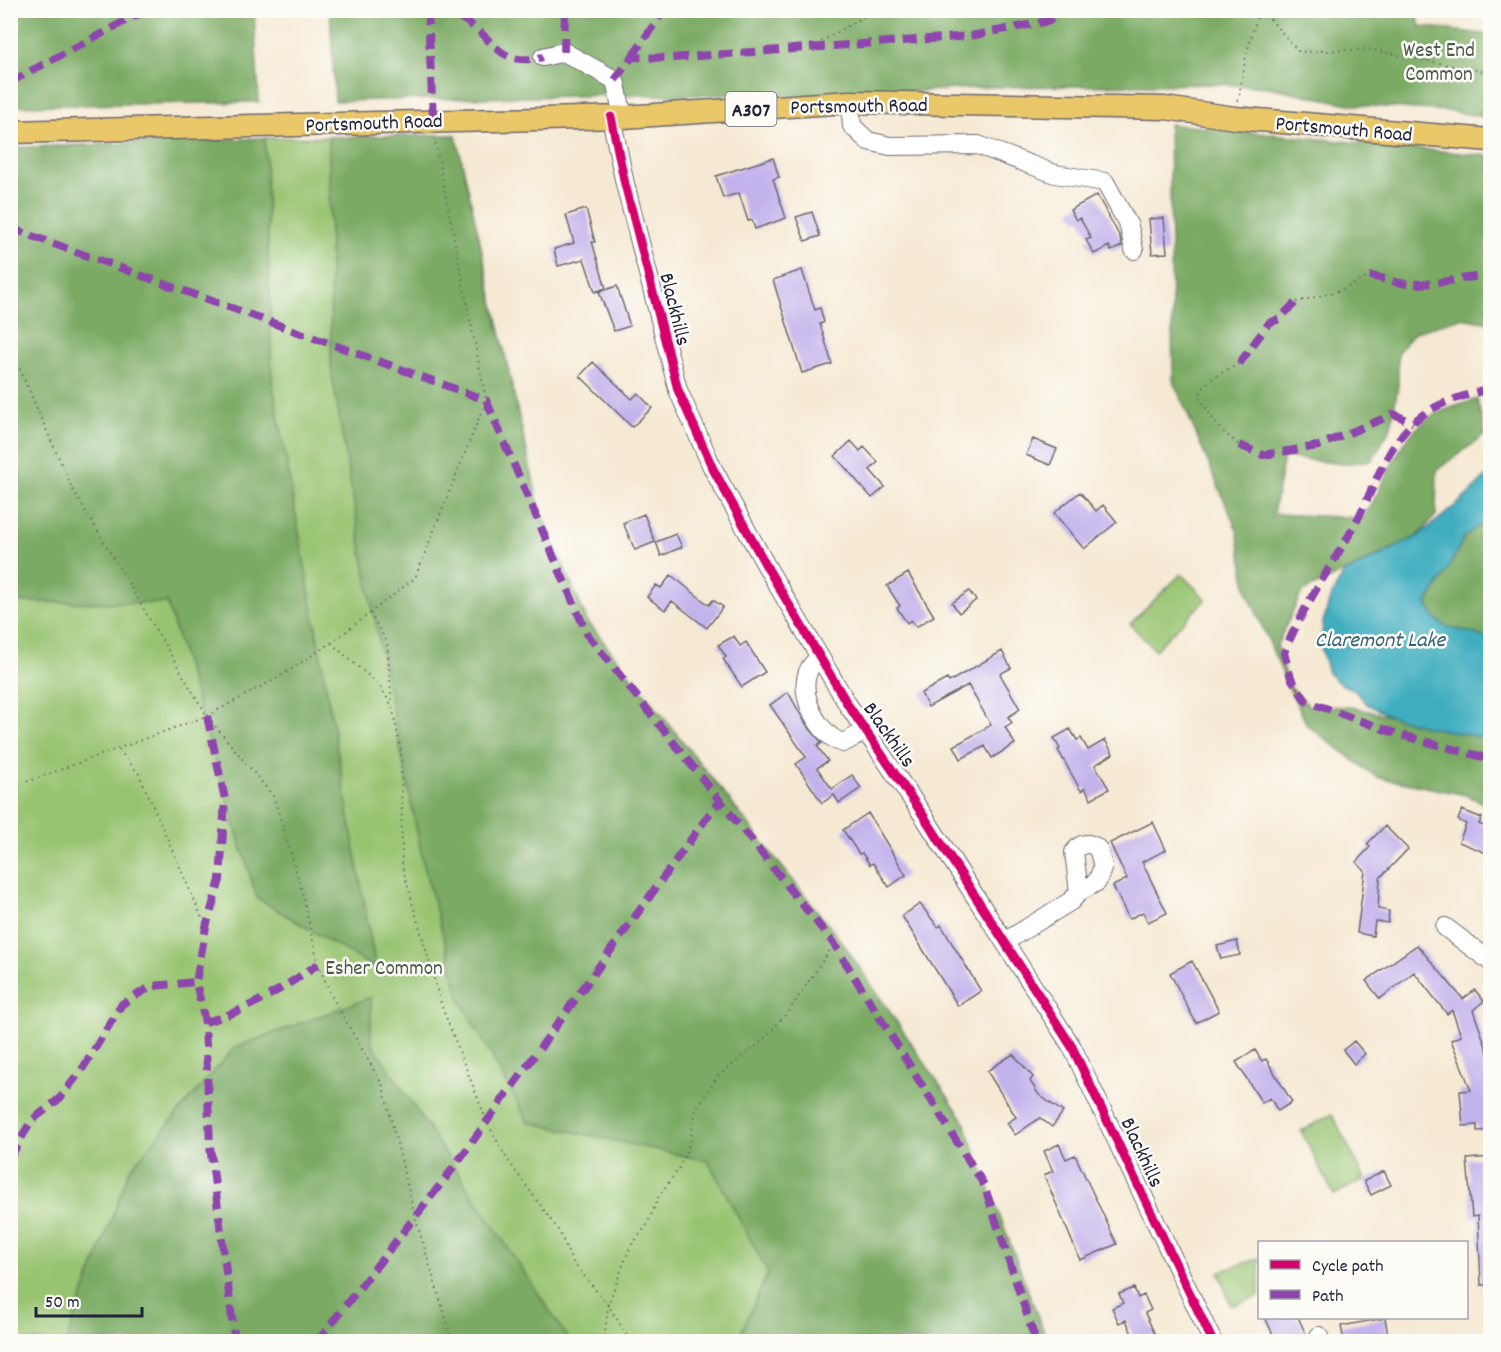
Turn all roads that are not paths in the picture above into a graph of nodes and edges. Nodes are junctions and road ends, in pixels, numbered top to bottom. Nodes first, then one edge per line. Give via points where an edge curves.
1 (543, 57) dead end
2 (850, 102) junction
3 (617, 117) junction
4 (10, 132) edge
5 (1491, 140) edge
6 (1134, 250) dead end
7 (820, 658) junction
8 (866, 731) junction
9 (1079, 892) dead end
10 (1445, 927) dead end
11 (1006, 941) junction
12 (1491, 961) edge
13 (1214, 1341) edge

1 - 3 street, Blackhills via 564,52 615,81
2 - 3 main road, Portsmouth Road / A307
2 - 5 main road, Portsmouth Road / A307 via 1165,108 1235,118
2 - 6 street via 852,126 867,141 891,146 978,145 1055,174 1105,182 1129,226
3 - 4 main road, Portsmouth Road / A307
3 - 7 street, Blackhills via 625,184 678,390 729,499
7 - 8 street, Blackhills
7 - 8 street via 806,678 806,701 833,740 843,743
8 - 11 street, Blackhills
9 - 11 street via 1071,901
10 - 12 street
11 - 13 street, Blackhills via 1080,1062

